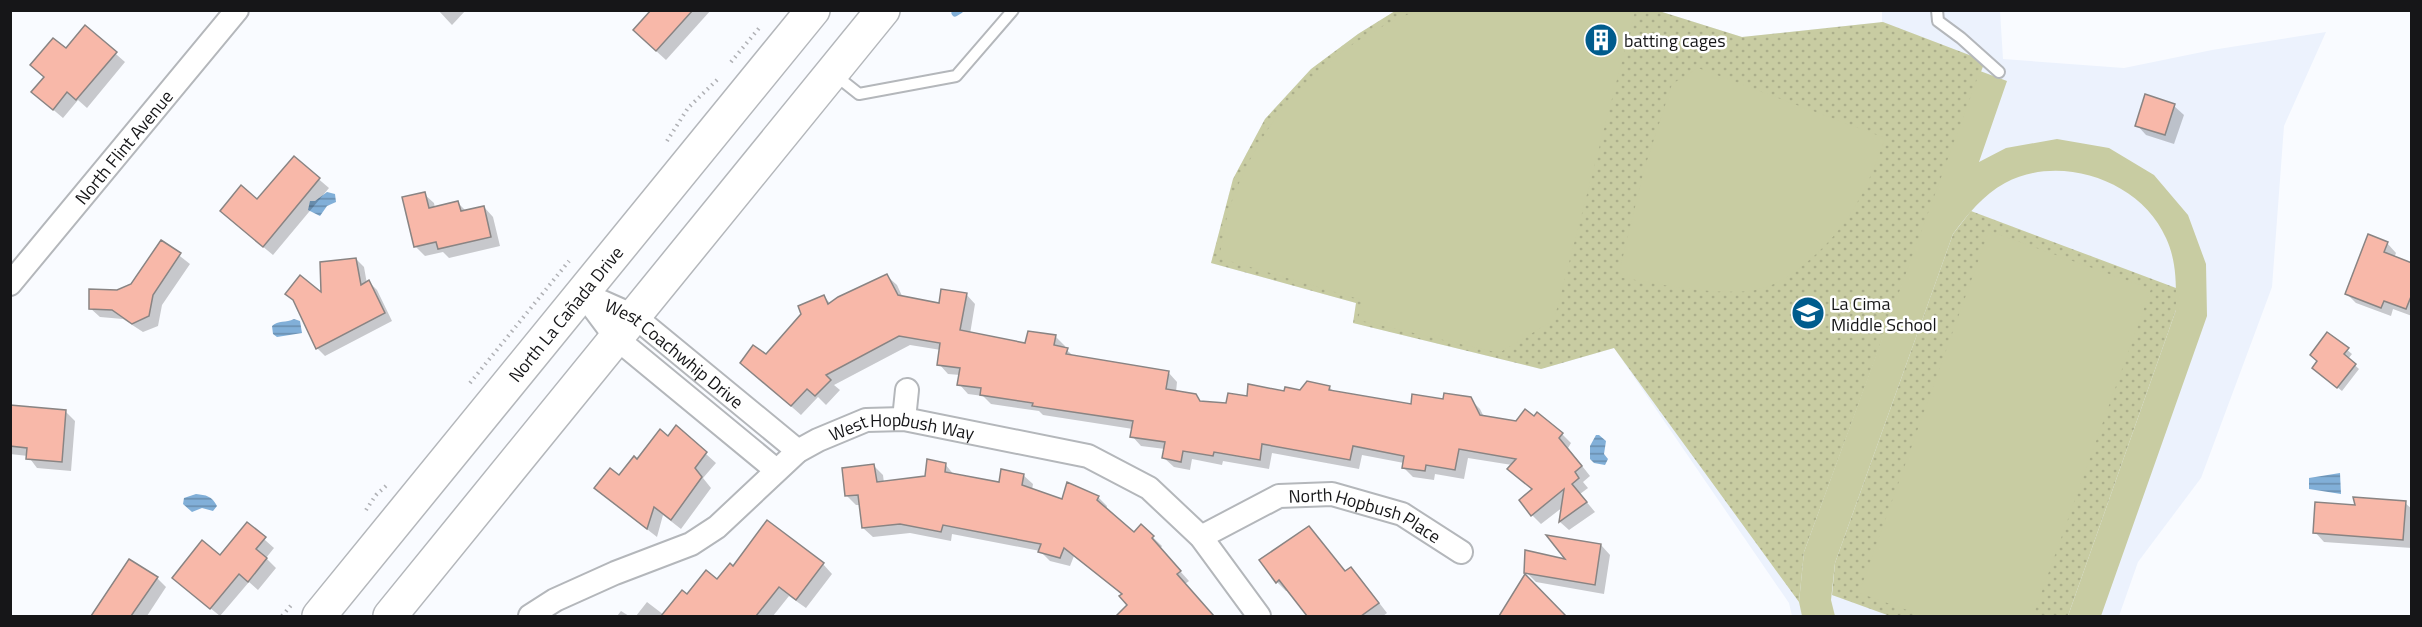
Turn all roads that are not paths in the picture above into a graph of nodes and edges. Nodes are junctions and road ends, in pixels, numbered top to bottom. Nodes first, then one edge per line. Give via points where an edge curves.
1 (237, 10) edge
2 (813, 10) edge
3 (882, 10) edge
4 (1013, 10) edge
5 (1937, 10) edge
6 (832, 72) junction
7 (1999, 72) dead end
8 (10, 284) edge
9 (582, 293) junction
10 (625, 327) junction
11 (907, 390) dead end
12 (904, 420) junction
13 (798, 451) junction
14 (776, 470) junction
15 (1201, 537) junction
16 (1461, 552) dead end
17 (319, 616) edge
18 (390, 616) edge
19 (530, 616) edge
20 (1259, 616) edge

1 - 8 street, North Flint Avenue
2 - 9 main road, North La Cañada Drive
3 - 6 main road
4 - 6 lane via 956,76 860,94
5 - 7 lane via 1938,21
6 - 10 main road
9 - 10 street, West Coachwhip Drive
9 - 17 main road, North La Cañada Drive
10 - 13 street, West Coachwhip Drive
10 - 14 street, West Coachwhip Drive
10 - 18 main road
11 - 12 street
12 - 13 street, West Hopbush Way via 866,420
12 - 15 street, West Hopbush Way via 1088,456 1149,488
13 - 14 street, West Hopbush Way
14 - 19 street, West Hopbush Way via 717,527 691,544 615,573
15 - 16 street, North Hopbush Place via 1279,496 1332,494 1402,514
15 - 20 street, West Hopbush Way

